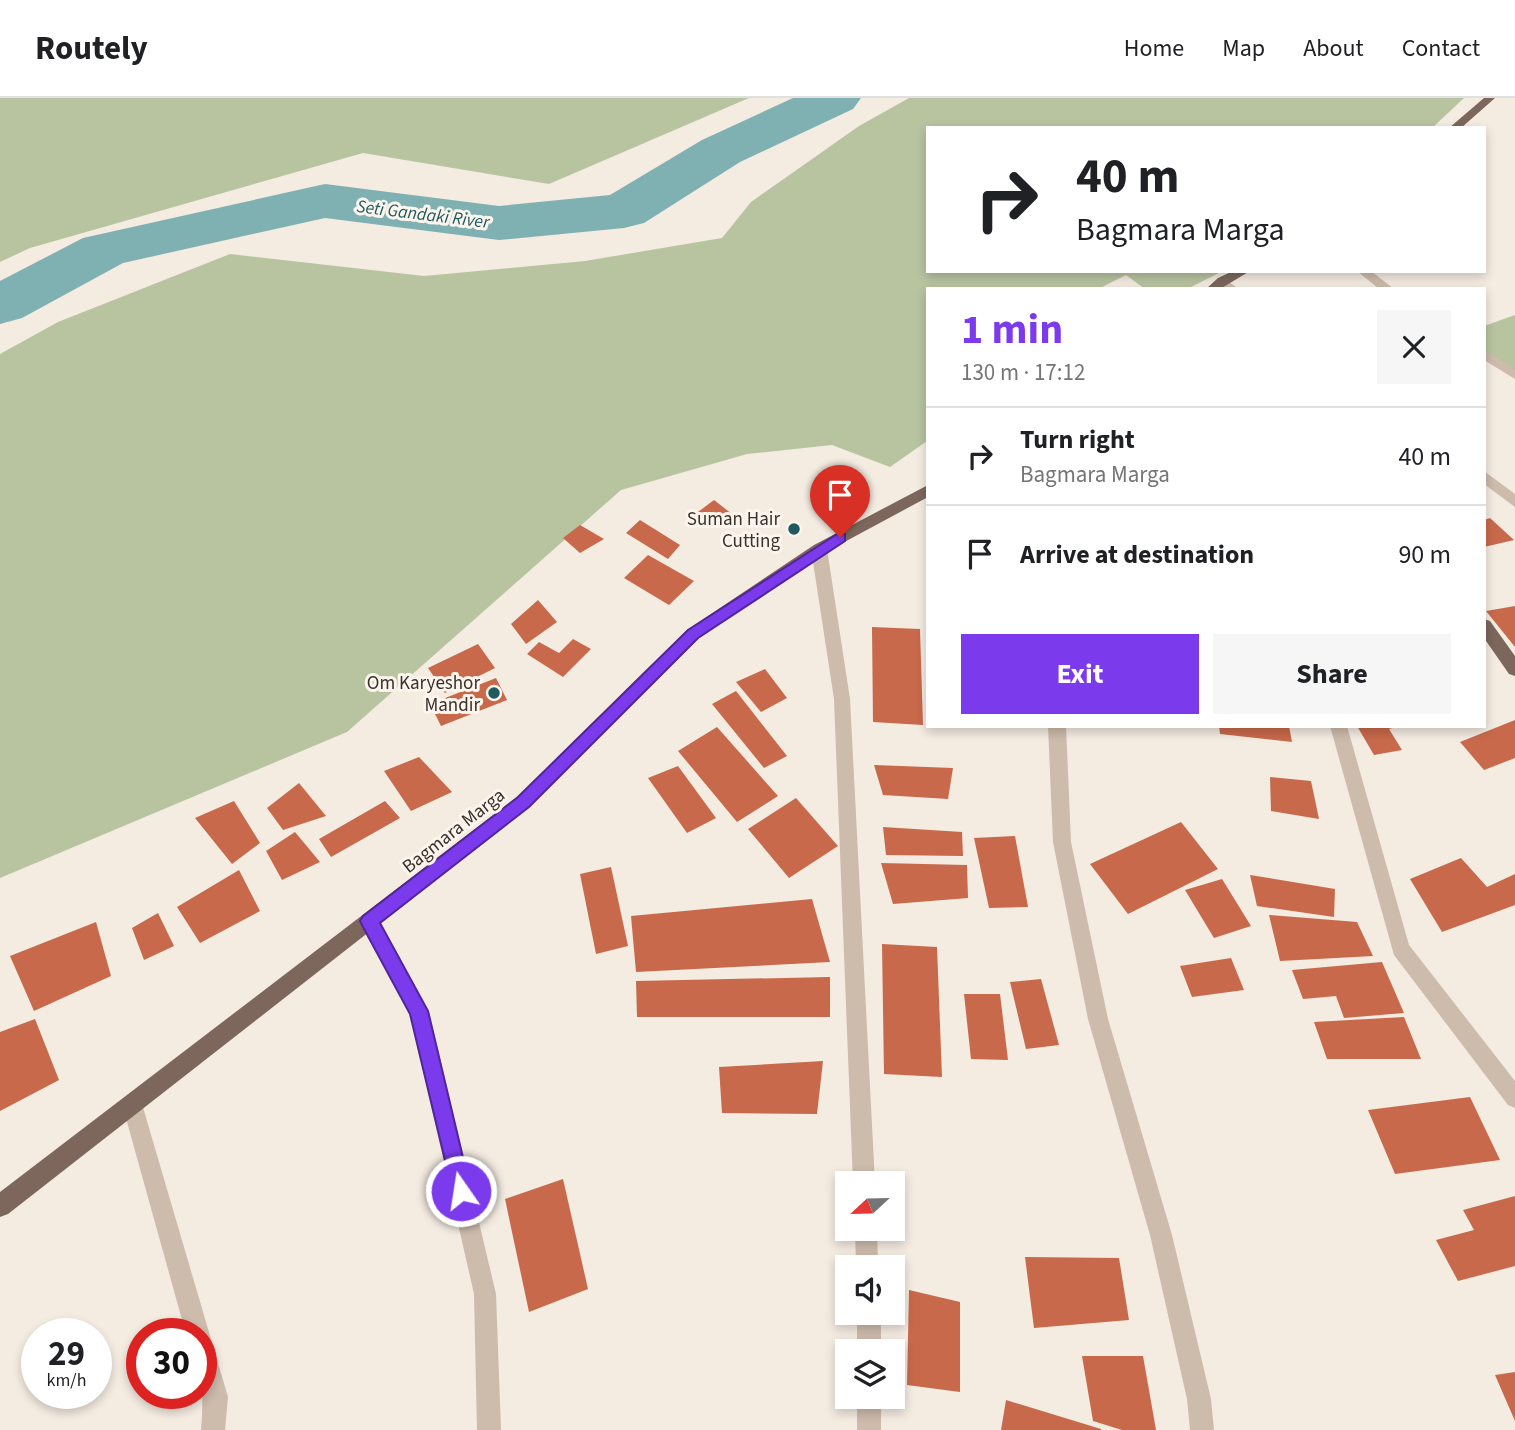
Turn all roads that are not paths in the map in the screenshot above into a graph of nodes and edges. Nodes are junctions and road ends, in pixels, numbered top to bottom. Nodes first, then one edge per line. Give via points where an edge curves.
1 (1489, 98) edge
2 (1456, 126) edge
3 (1241, 273) edge
4 (1366, 273) edge
5 (1223, 286) edge
6 (1385, 287) edge
7 (1486, 355) edge
8 (1515, 375) edge
9 (1486, 478) edge
10 (926, 491) edge
11 (1515, 502) edge
12 (819, 549) junction
13 (1486, 628) edge
14 (1515, 669) edge
15 (1056, 728) edge
16 (1339, 728) edge
17 (369, 921) junction
18 (1515, 1098) edge
19 (132, 1104) junction
20 (863, 1171) edge
21 (0, 1206) edge
22 (193, 1318) edge
23 (215, 1409) edge
24 (869, 1409) edge
25 (213, 1430) edge
26 (489, 1430) edge
27 (869, 1430) edge
28 (1202, 1430) edge

1 - 2 main road
3 - 5 main road
4 - 6 street
7 - 8 street
9 - 11 street
10 - 12 main road, Bagmara Marga
12 - 17 main road, Bagmara Marga via 693,634 523,802
12 - 20 street via 842,699
13 - 14 main road
15 - 28 street via 1062,842 1098,1019 1161,1235
16 - 18 street via 1401,948
17 - 19 main road, Bagmara Marga
17 - 26 street via 419,1011 485,1294
19 - 21 main road, Bagmara Marga
19 - 22 street
23 - 25 street
24 - 27 street

